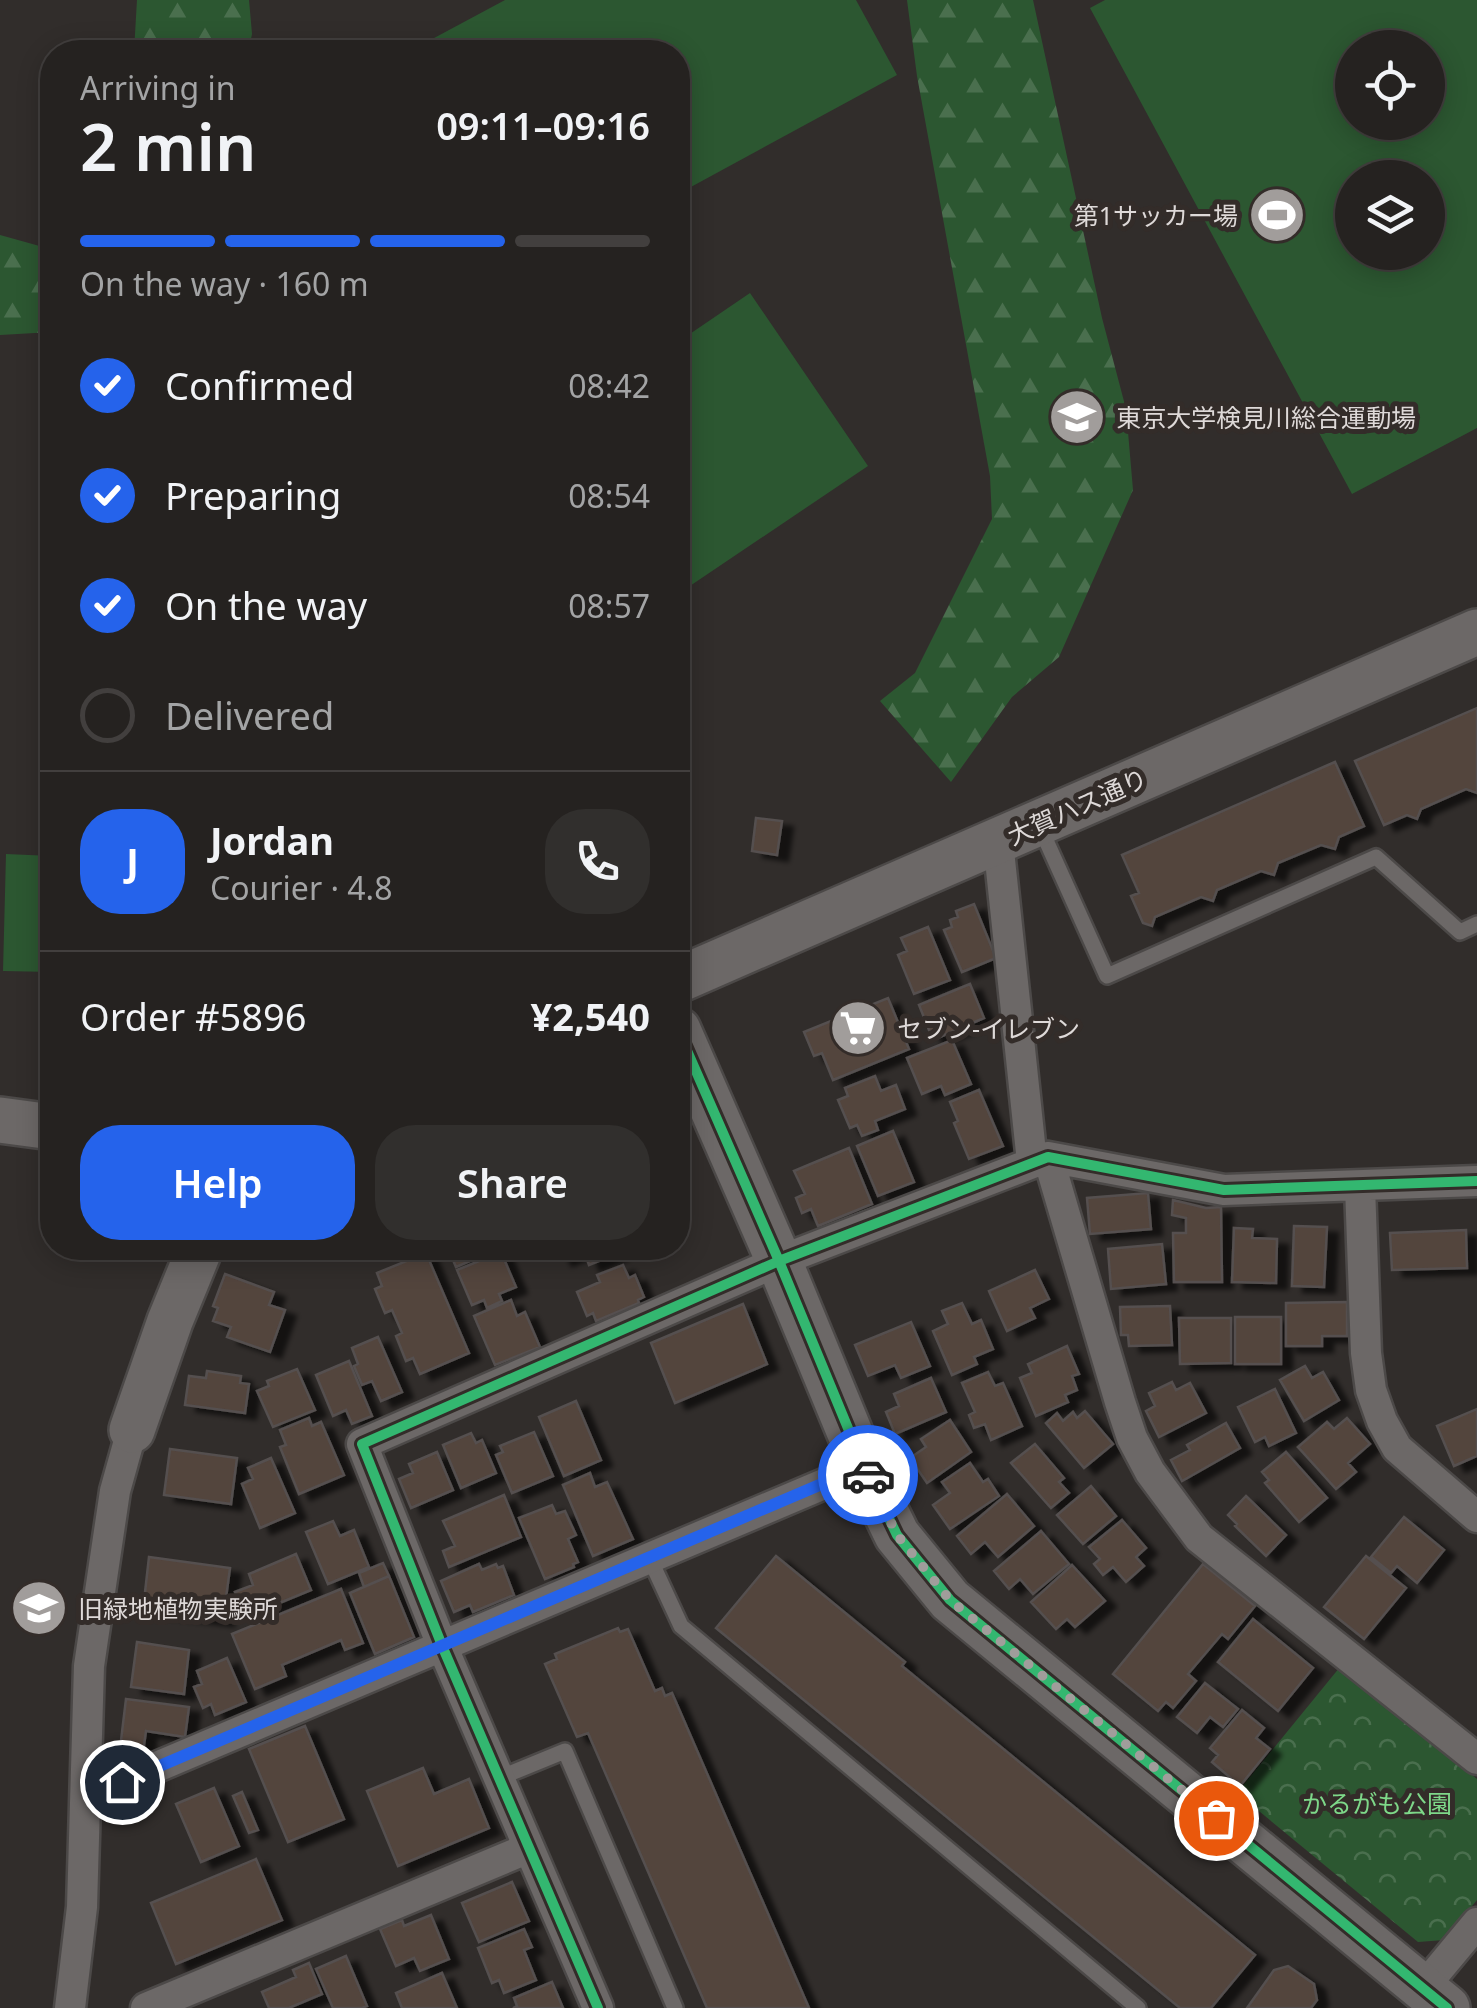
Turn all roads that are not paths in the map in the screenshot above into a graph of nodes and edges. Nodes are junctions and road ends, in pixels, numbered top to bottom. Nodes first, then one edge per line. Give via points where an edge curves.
1 (1477, 632) edge
2 (1018, 832) junction
3 (1477, 924) edge
4 (690, 975) edge
5 (690, 1057) edge
6 (0, 1120) edge
7 (40, 1125) edge
8 (1040, 1159) junction
9 (1477, 1182) edge
10 (1360, 1186) junction
11 (195, 1260) edge
12 (779, 1261) junction
13 (132, 1430) joint
14 (864, 1466) junction
15 (1477, 1517) edge
16 (650, 1558) junction
17 (443, 1648) junction
18 (1477, 1759) edge
19 (499, 1778) junction
20 (86, 1798) junction
21 (529, 1848) junction
22 (1477, 1924) edge
23 (1435, 1998) edge
24 (70, 2008) edge
25 (146, 2008) edge
26 (598, 2008) edge
27 (675, 2008) edge
28 (1138, 2008) edge

1 - 2 street, 大賀ハス通り
2 - 3 lane via 1108,976 1376,856 1460,932
2 - 4 street, 大賀ハス通り
2 - 8 street
5 - 12 street
6 - 7 street
8 - 10 street via 1224,1190
8 - 12 street
8 - 18 street via 1132,1438 1150,1472 1199,1538
9 - 10 street
10 - 15 street via 1371,1390 1398,1448
11 - 13 street
12 - 14 street
12 - 17 street via 362,1444
13 - 20 street via 115,1491 89,1666
14 - 16 street
14 - 23 street via 897,1535 950,1600
16 - 17 street
16 - 28 lane via 681,1626
17 - 19 street
17 - 20 street
19 - 21 street
19 - 27 lane via 565,1752
20 - 24 street
21 - 25 street
21 - 26 street
22 - 23 street

